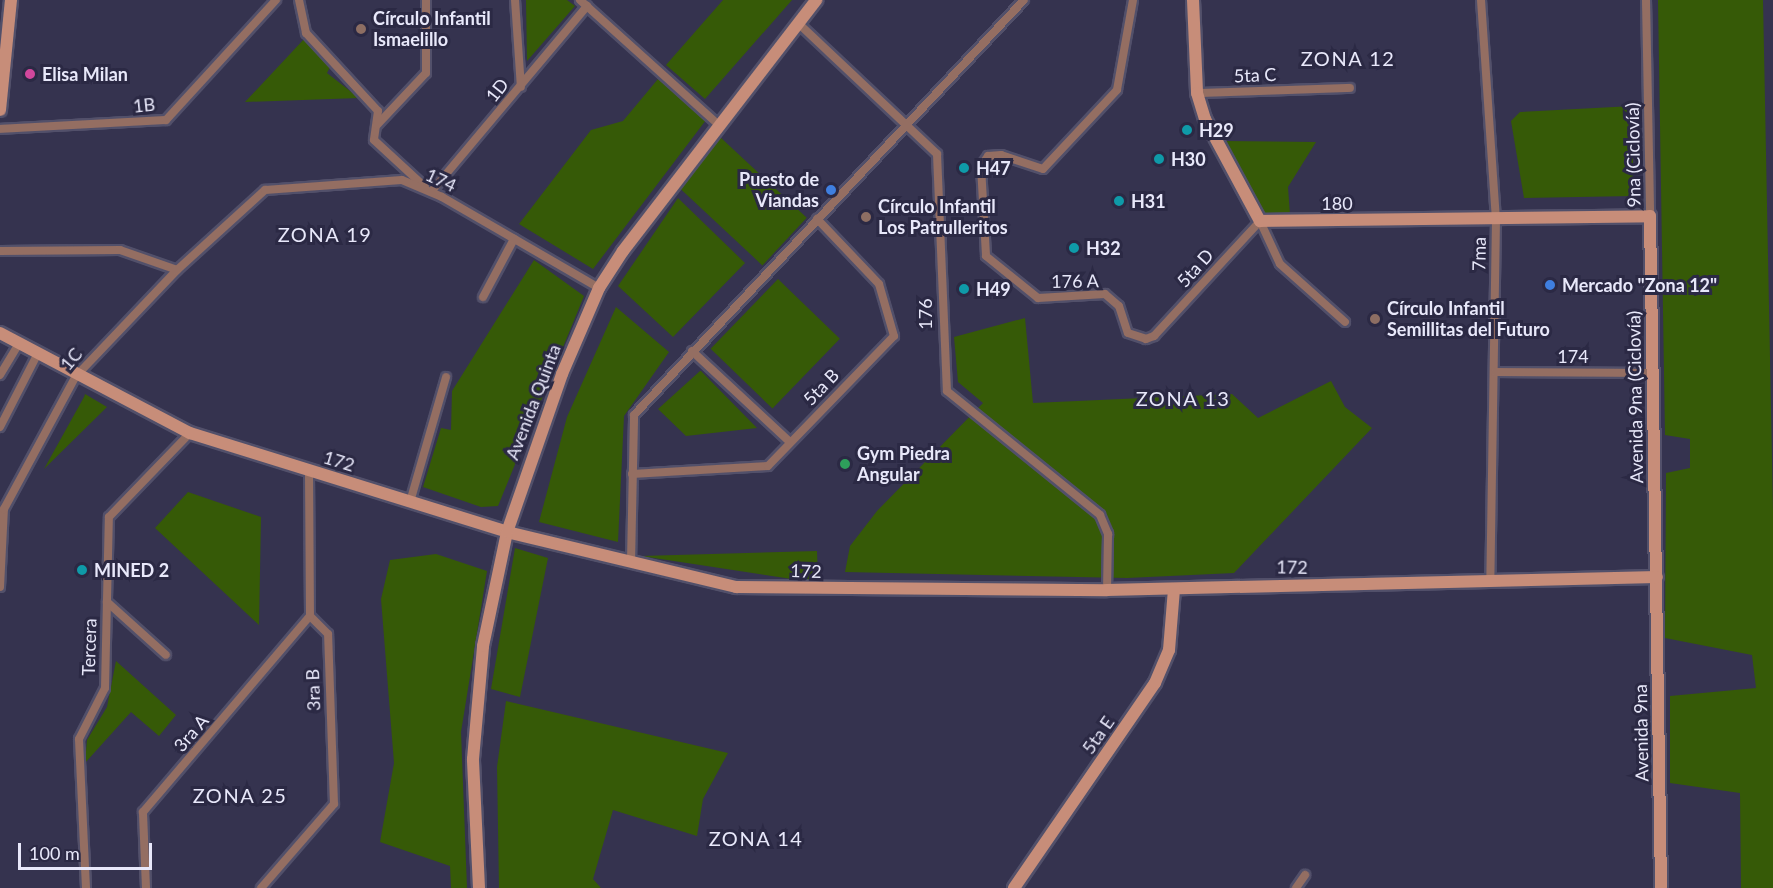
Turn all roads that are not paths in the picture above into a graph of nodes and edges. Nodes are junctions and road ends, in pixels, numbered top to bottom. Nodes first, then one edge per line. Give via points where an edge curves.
1 (11, 0) edge
2 (276, 0) edge
3 (298, 0) edge
4 (426, 0) edge
5 (515, 0) edge
6 (580, 0) edge
7 (816, 0) edge
8 (1024, 0) edge
9 (1133, 0) edge
10 (1193, 0) edge
11 (1481, 0) edge
12 (1646, 0) edge
13 (587, 6) junction
14 (798, 23) junction
15 (521, 87) junction
16 (1350, 88) dead end
17 (1197, 93) junction
18 (0, 110) edge
19 (377, 125) junction
20 (719, 125) junction
21 (905, 126) junction
22 (0, 129) edge
23 (431, 192) junction
24 (252, 201) joint
25 (1650, 216) junction
26 (817, 219) junction
27 (1496, 219) junction
28 (1260, 221) junction
29 (514, 239) junction
30 (0, 251) edge
31 (177, 270) junction
32 (599, 288) junction
33 (483, 297) dead end
34 (1345, 322) dead end
35 (0, 333) edge
36 (1154, 336) joint
37 (18, 345) junction
38 (692, 351) junction
39 (37, 355) junction
40 (1495, 372) junction
41 (1652, 373) junction
42 (0, 375) edge
43 (76, 376) junction
44 (446, 377) dead end
45 (0, 427) edge
46 (190, 433) junction
47 (790, 442) junction
48 (309, 471) junction
49 (632, 474) junction
50 (410, 502) junction
51 (507, 532) junction
52 (631, 562) junction
53 (1657, 577) junction
54 (1490, 581) junction
55 (0, 587) edge
56 (1174, 588) junction
57 (1107, 591) junction
58 (107, 602) junction
59 (310, 616) junction
60 (166, 655) dead end
61 (1305, 875) dead end
62 (86, 888) edge
63 (146, 888) edge
64 (261, 888) edge
65 (479, 888) edge
66 (1014, 888) edge
67 (1296, 888) edge
68 (1661, 888) edge

1 - 18 street
2 - 22 street, 1B via 166,120
3 - 19 street via 306,33 370,99 378,111
4 - 19 street via 426,73
5 - 15 street
6 - 13 street
7 - 14 street, Avenida Quinta
8 - 21 street
9 - 36 street, 176 A via 1118,90 1043,169 1001,155 988,156 981,166 986,256 1038,298 1105,294 1119,306 1128,333
10 - 17 street
11 - 27 street, 7ma
12 - 25 street, 9na (Ciclovía)
13 - 15 street, 1D
13 - 20 street
14 - 20 street, Avenida Quinta
14 - 21 street, 176
15 - 23 street, 1D
16 - 17 street, 5ta C
17 - 28 street via 1205,119
19 - 23 street via 379,147
20 - 32 street, Avenida Quinta via 673,180
21 - 26 street
21 - 57 street, 176 via 937,154 939,165 947,391 1100,515 1108,534
23 - 24 street, 174 via 402,180 265,190
23 - 29 street, 174
24 - 31 street, 1C
25 - 27 street, 180
25 - 41 street, Avenida 9na (Ciclovía)
26 - 38 street
26 - 47 street, 5ta B via 879,284 894,336
27 - 28 street, 180
27 - 40 street, 7ma
28 - 34 street via 1280,264
28 - 36 street, 5ta D
29 - 32 street, 174
29 - 33 street
30 - 31 street via 120,250
31 - 43 street, 1C
32 - 51 street, Avenida Quinta via 550,405
35 - 37 street, 172
37 - 39 street, 172
37 - 42 street
38 - 47 street
38 - 49 street via 634,415
39 - 43 street, 172
39 - 45 street
40 - 41 street, 174
40 - 54 street, 7ma
41 - 53 street, Avenida 9na (Ciclovía)
43 - 46 street, 172
43 - 55 street, 1C via 4,509
44 - 50 street
46 - 48 street, 172
46 - 58 street, Tercera via 109,518
47 - 49 street, 5ta B via 768,466
48 - 50 street, 172
48 - 59 street
49 - 52 street
50 - 51 street, 172
51 - 52 street, 172
51 - 65 street, Avenida Quinta via 483,646 474,748
52 - 57 street, 172 via 736,587
53 - 54 street, 172
53 - 68 street, Avenida 9na
54 - 56 street, 172
56 - 57 street, 172
56 - 66 street, 5ta E via 1169,650 1155,683
58 - 60 street
58 - 62 street, Tercera via 105,688 79,739
59 - 63 street, 3ra A via 143,812
59 - 64 street, 3ra B via 328,634 334,804
61 - 67 street

